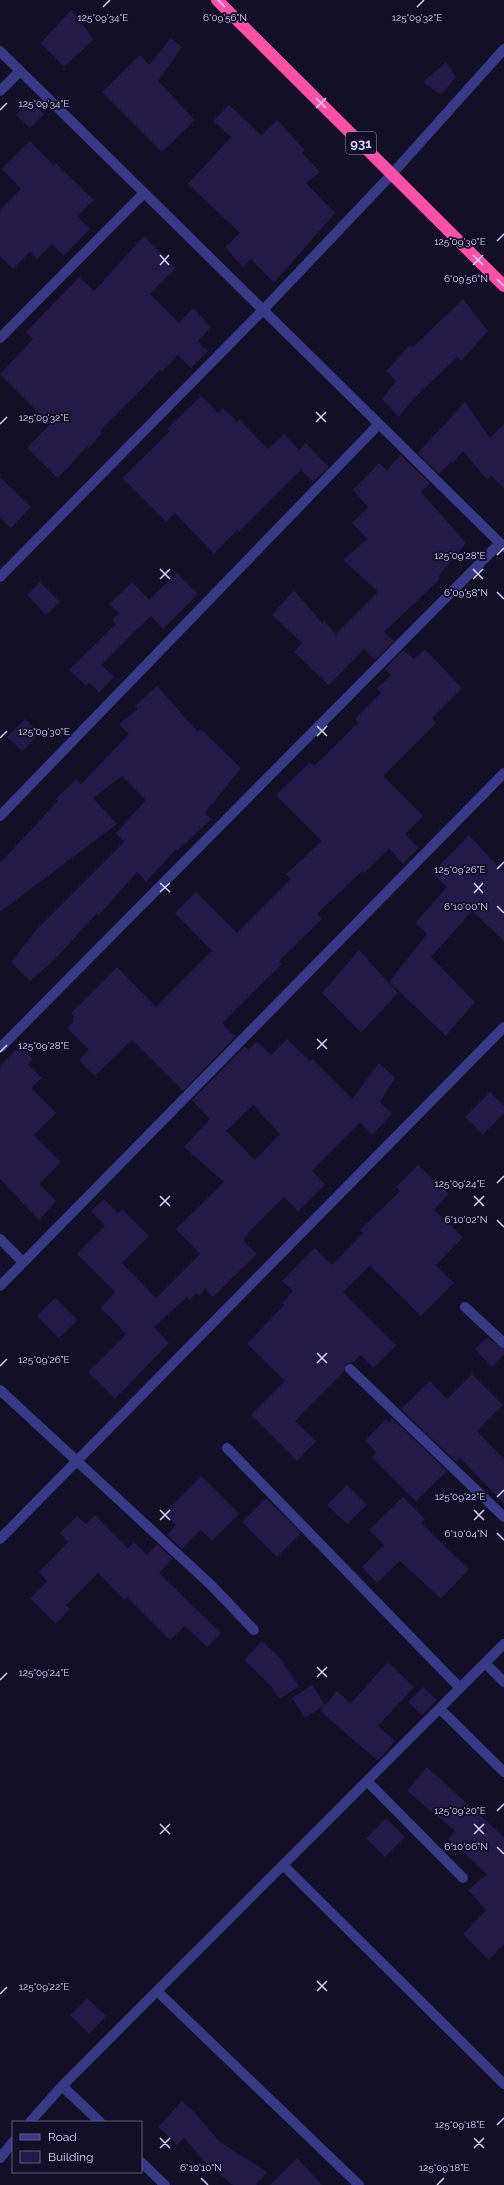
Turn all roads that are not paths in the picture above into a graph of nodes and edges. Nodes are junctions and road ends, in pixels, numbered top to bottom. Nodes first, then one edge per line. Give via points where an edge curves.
1 (218, 0) edge
2 (504, 49) edge
3 (0, 51) edge
4 (20, 71) junction
5 (0, 91) edge
6 (392, 174) junction
7 (144, 193) junction
8 (504, 286) edge
9 (263, 310) junction
10 (0, 338) edge
11 (379, 424) junction
12 (502, 545) edge
13 (0, 577) edge
14 (504, 773) edge
15 (0, 816) edge
16 (504, 1027) edge
17 (0, 1048) edge
18 (0, 1239) edge
19 (23, 1262) junction
20 (0, 1286) edge
21 (465, 1306) dead end
22 (504, 1343) edge
23 (350, 1369) dead end
24 (0, 1390) edge
25 (226, 1448) dead end
26 (78, 1461) junction
27 (504, 1517) edge
28 (0, 1539) edge
29 (254, 1630) dead end
30 (504, 1644) edge
31 (485, 1663) junction
32 (504, 1682) edge
33 (460, 1688) junction
34 (440, 1709) junction
35 (504, 1772) edge
36 (367, 1782) junction
37 (283, 1865) junction
38 (463, 1878) dead end
39 (157, 1991) junction
40 (504, 2084) edge
41 (62, 2086) junction
42 (31, 2121) edge
43 (99, 2121) edge
44 (12, 2143) edge
45 (0, 2158) edge
46 (142, 2163) edge
47 (164, 2185) edge
48 (359, 2185) edge

1 - 6 highway, 931
2 - 6 street
3 - 4 street
4 - 5 street
4 - 7 street
6 - 8 highway, 931
6 - 9 street
7 - 9 street
7 - 10 street
9 - 11 street
9 - 13 street
11 - 12 street
11 - 15 street
12 - 17 street
14 - 19 street
16 - 26 street
18 - 19 street
19 - 20 street
21 - 22 street
23 - 27 street
24 - 26 street
25 - 33 street
26 - 28 street
26 - 29 street via 211,1585
30 - 31 street
31 - 32 street
31 - 33 street
33 - 34 street
34 - 35 street
34 - 36 street
36 - 37 street
36 - 38 street
37 - 39 street
37 - 40 street
39 - 41 street
39 - 48 street
41 - 42 street
41 - 43 street
44 - 45 street
46 - 47 street

